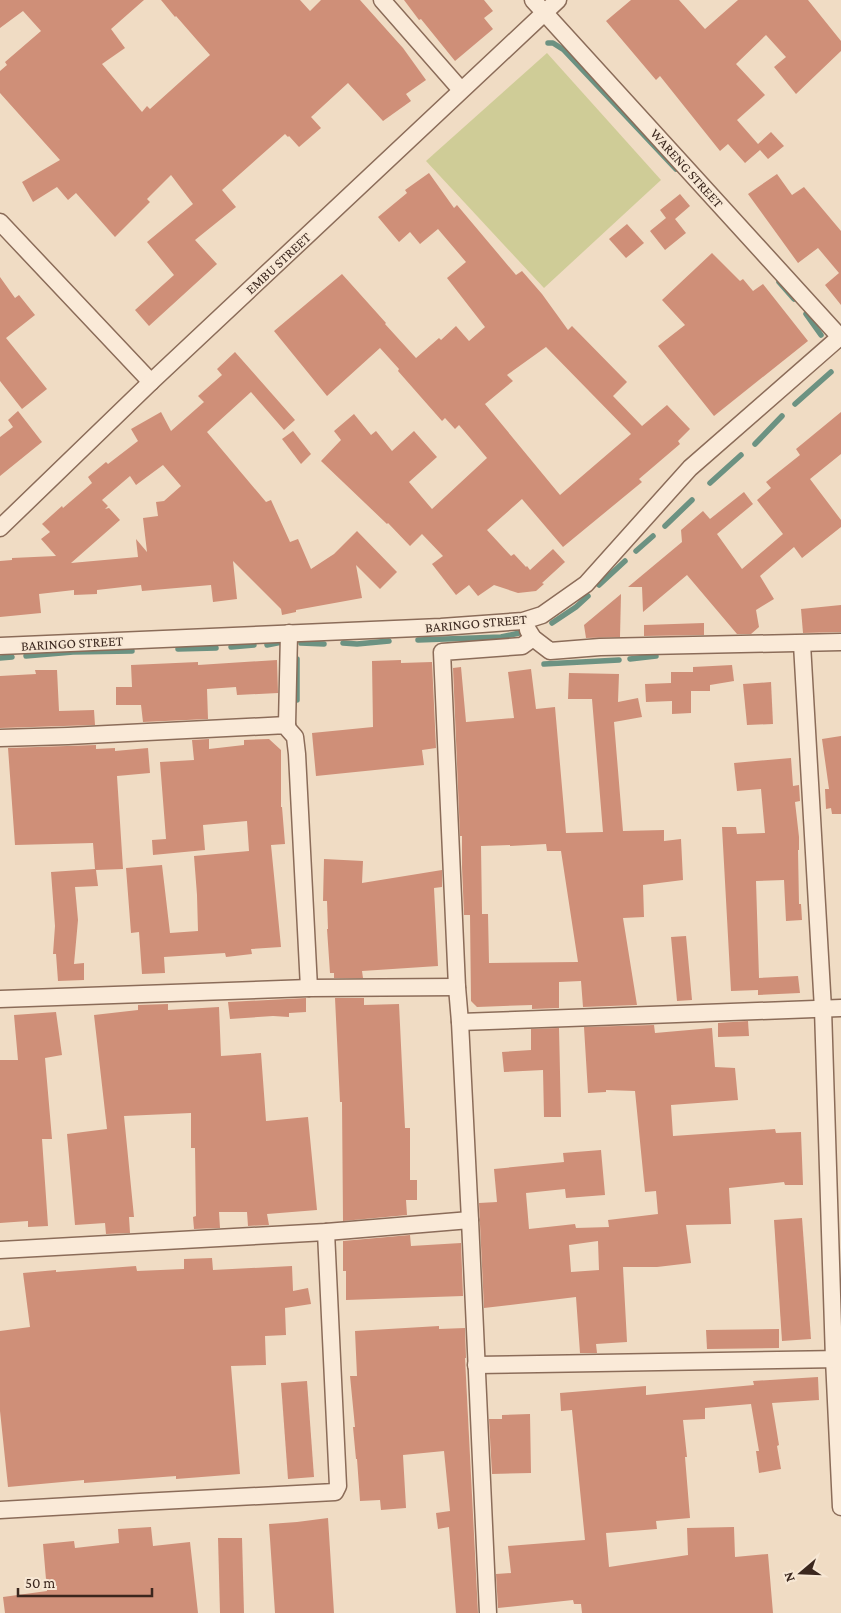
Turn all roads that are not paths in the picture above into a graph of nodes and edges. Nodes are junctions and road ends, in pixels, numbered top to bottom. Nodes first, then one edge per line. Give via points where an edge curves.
1 (382, 0) edge
2 (558, 0) edge
3 (539, 6) edge
4 (461, 90) junction
5 (0, 222) edge
6 (840, 336) edge
7 (151, 382) junction
8 (0, 528) edge
9 (523, 621) junction
10 (289, 633) junction
11 (533, 638) junction
12 (841, 642) edge
13 (802, 644) junction
14 (0, 646) edge
15 (287, 725) junction
16 (0, 738) edge
17 (456, 987) junction
18 (309, 988) junction
19 (0, 999) edge
20 (841, 1008) edge
21 (823, 1009) junction
22 (460, 1022) junction
23 (470, 1220) junction
24 (326, 1232) junction
25 (0, 1250) edge
26 (837, 1359) edge
27 (476, 1365) junction
28 (841, 1507) edge
29 (0, 1510) edge
30 (488, 1613) edge

1 - 4 street
2 - 3 street, EMBU STREET
3 - 4 street, EMBU STREET
3 - 6 street, WARENG STREET
4 - 7 street, EMBU STREET
5 - 7 street
6 - 9 street, BARINGO STREET via 690,468 586,584 542,615
7 - 8 street, EMBU STREET
9 - 10 street, BARINGO STREET
9 - 11 street
10 - 14 street, BARINGO STREET
10 - 15 street
11 - 13 street via 550,651 600,647
11 - 17 street via 522,646 442,652
12 - 13 street
13 - 21 street
15 - 16 street
15 - 18 street via 295,737 298,754
17 - 18 street
17 - 22 street
18 - 19 street
20 - 21 street
21 - 22 street
21 - 26 street
22 - 23 street
23 - 24 street
23 - 27 street
24 - 25 street
24 - 29 street via 338,1486 335,1492
26 - 27 street
26 - 28 street
27 - 30 street

